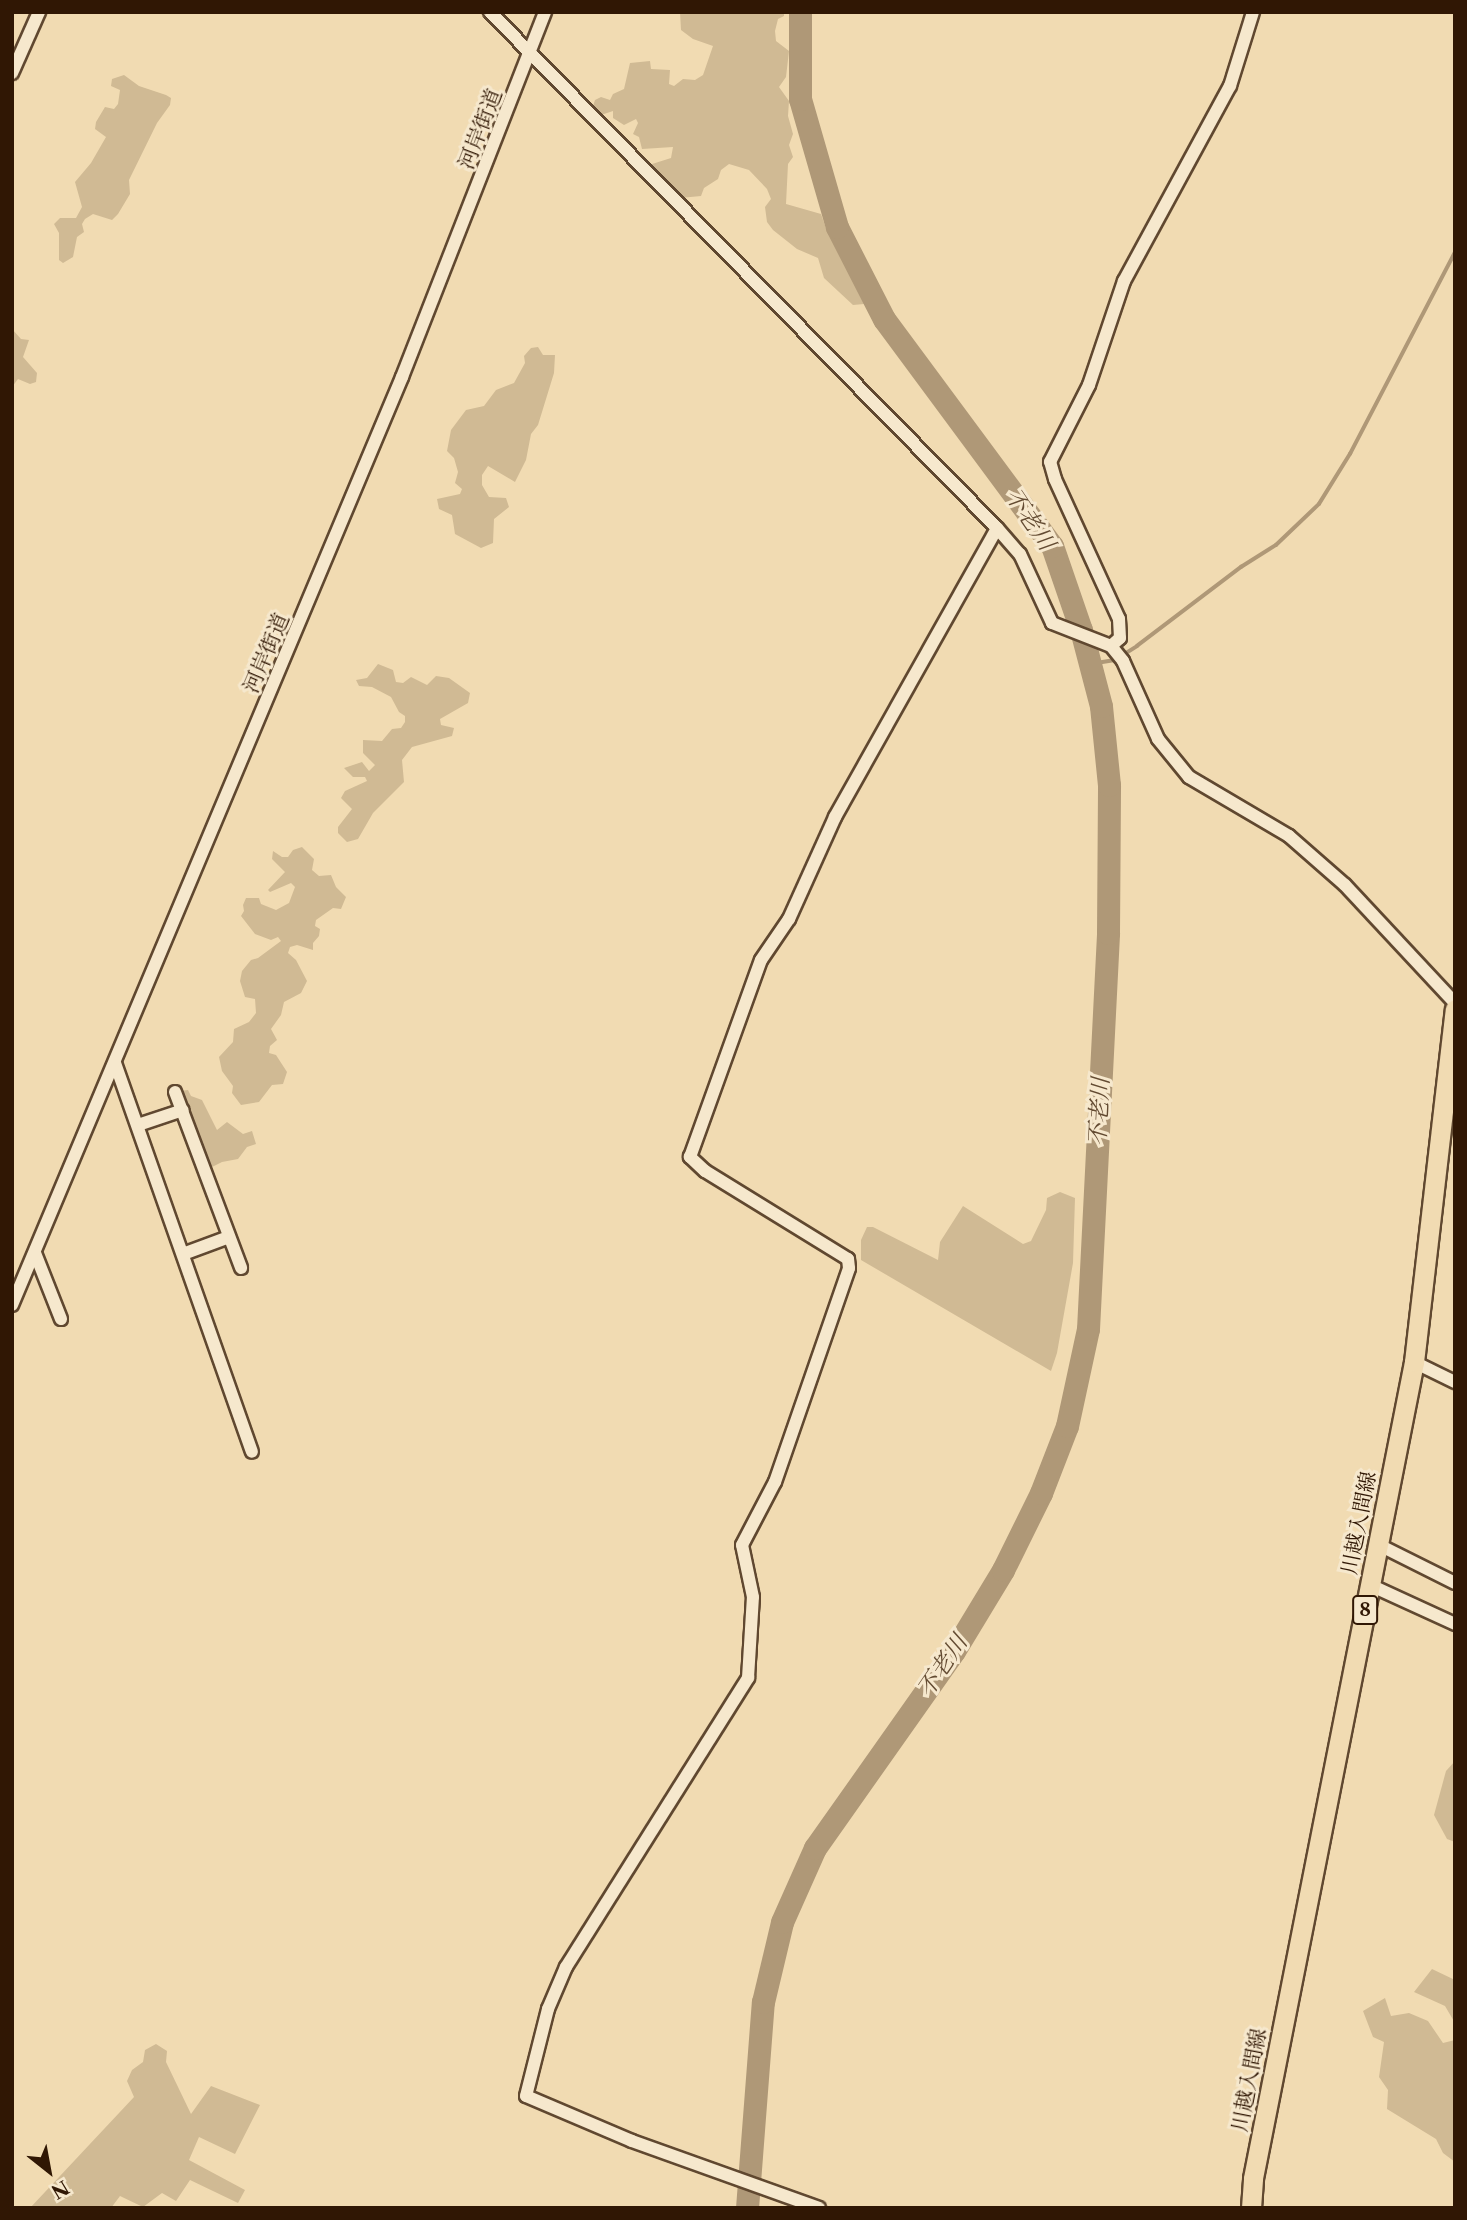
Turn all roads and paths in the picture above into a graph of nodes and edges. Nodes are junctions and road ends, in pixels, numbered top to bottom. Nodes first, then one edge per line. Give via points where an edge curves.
1 (39, 12) edge
2 (490, 12) edge
3 (545, 12) edge
4 (1253, 12) edge
5 (530, 52) junction
6 (12, 73) edge
7 (997, 528) junction
8 (1111, 646) junction
9 (1455, 1003) edge
10 (1455, 1009) edge
11 (115, 1063) junction
12 (176, 1092) dead end
13 (183, 1110) junction
14 (138, 1125) junction
15 (229, 1237) junction
16 (35, 1253) junction
17 (183, 1254) junction
18 (241, 1268) dead end
19 (12, 1305) edge
20 (61, 1319) dead end
21 (1414, 1362) junction
22 (1455, 1382) edge
23 (252, 1452) dead end
24 (1377, 1544) junction
25 (1455, 1583) edge
26 (1370, 1585) junction
27 (1455, 1624) edge
28 (819, 2208) edge
29 (1251, 2208) edge

1 - 6 street
2 - 5 street
3 - 5 street, 河岸街道
4 - 8 street via 1230,86 1124,281 1089,385 1050,462 1119,619 1120,638
5 - 7 street
5 - 11 street, 河岸街道 via 398,388
7 - 8 street via 1020,554 1052,623
7 - 28 street via 835,817 789,919 761,960 690,1157 705,1171 848,1259 849,1268 775,1482 742,1545 753,1597 748,1678 566,1967 548,2009 526,2096 632,2141
8 - 9 street via 1124,661 1158,739 1189,777 1289,835 1345,885
10 - 21 main road, 川越入間線 / 8
11 - 14 street
11 - 16 street, 河岸街道
12 - 13 street
13 - 14 street
13 - 15 street
14 - 17 street
15 - 17 street
15 - 18 street
16 - 19 street, 河岸街道
16 - 20 street
17 - 23 street
21 - 22 street
21 - 24 main road, 川越入間線 / 8
24 - 25 street
24 - 26 main road, 川越入間線 / 8
26 - 27 street
26 - 29 main road, 川越入間線 / 8 via 1255,2166

